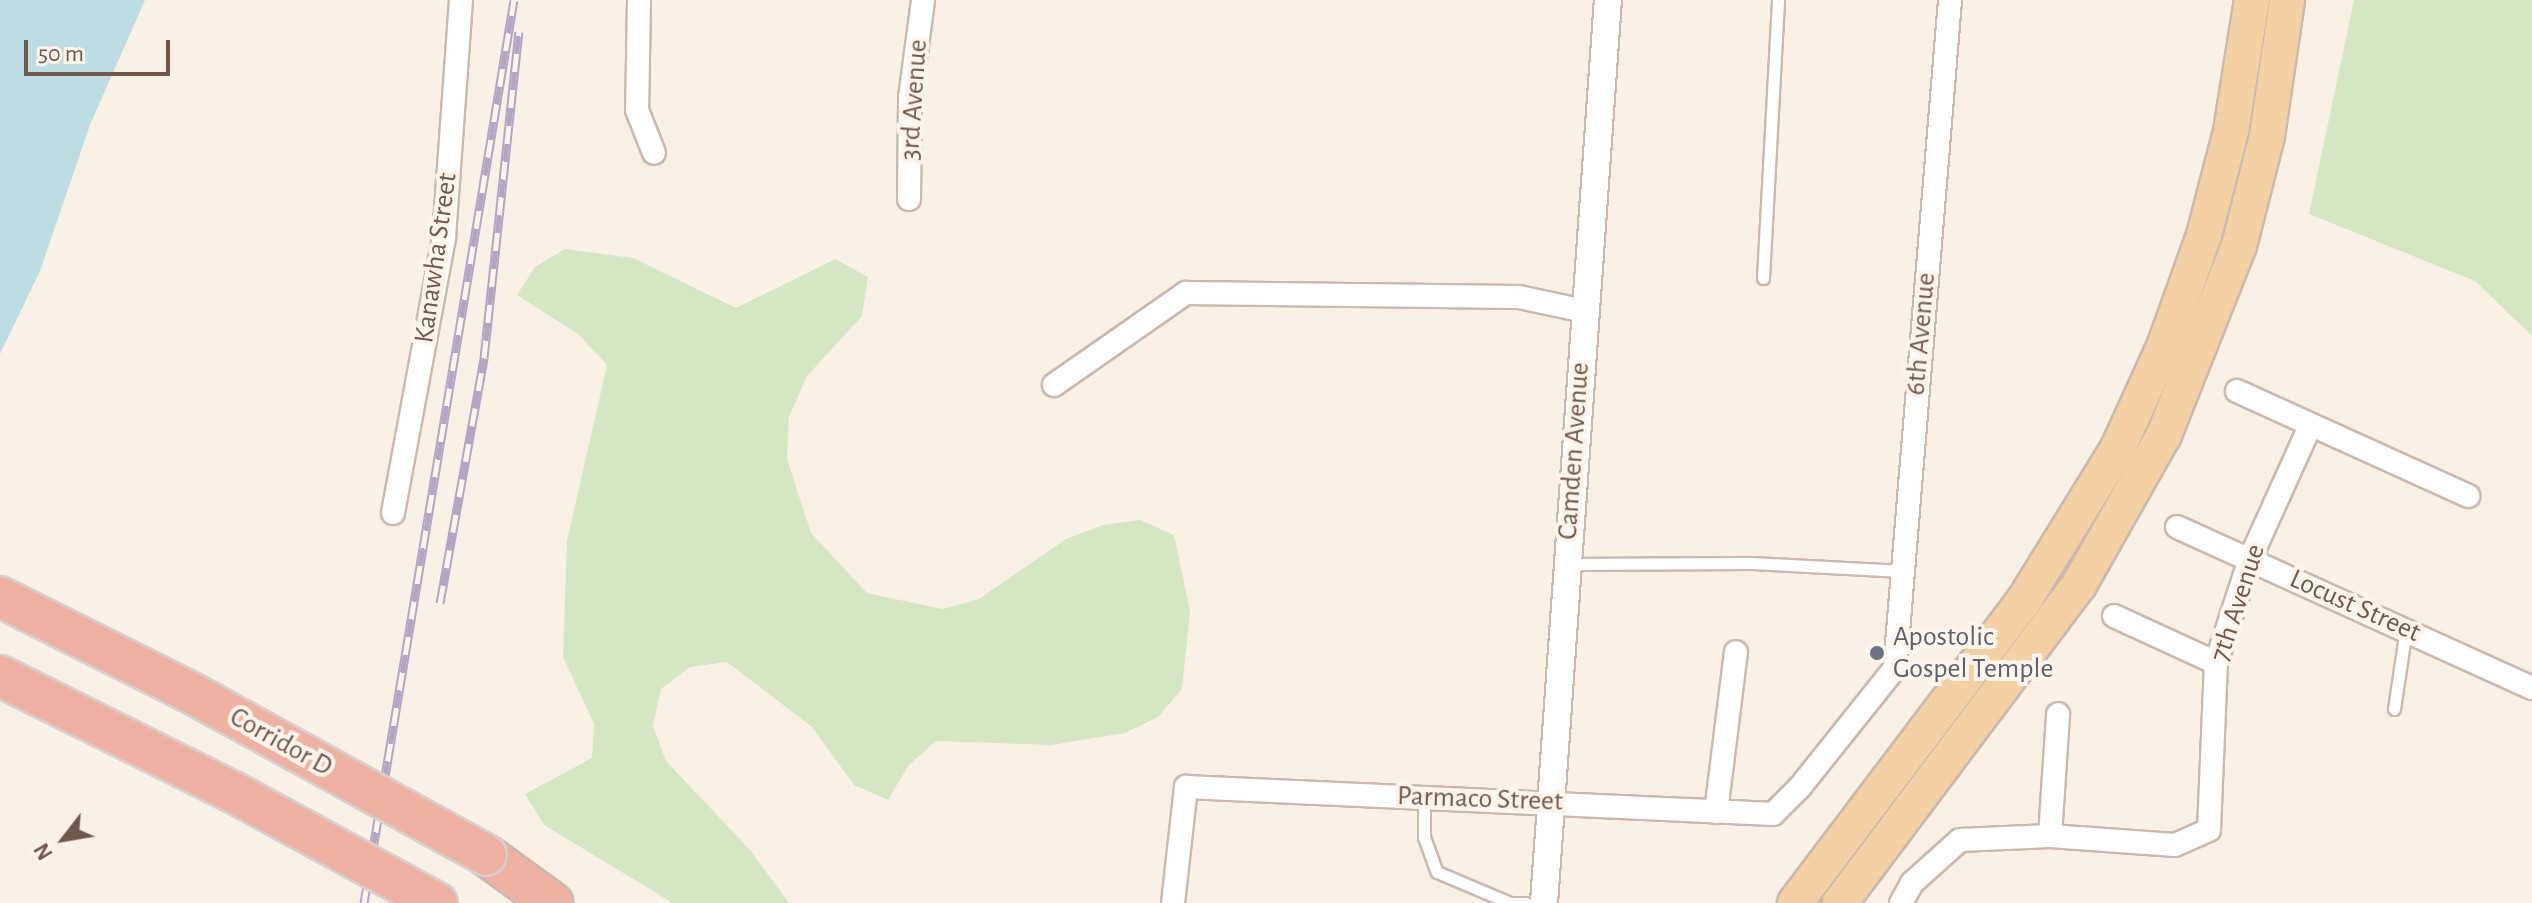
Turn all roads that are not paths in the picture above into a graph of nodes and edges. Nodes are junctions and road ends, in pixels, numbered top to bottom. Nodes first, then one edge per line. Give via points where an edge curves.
1 (461, 0) edge
2 (639, 0) edge
3 (923, 0) edge
4 (1608, 0) edge
5 (1778, 0) edge
6 (1950, 0) edge
7 (2252, 0) edge
8 (2287, 0) edge
9 (654, 153) dead end
10 (909, 199) dead end
11 (1763, 278) dead end
12 (1585, 311) junction
13 (1054, 385) dead end
14 (2237, 391) dead end
15 (2310, 426) junction
16 (2468, 496) dead end
17 (393, 513) dead end
18 (2177, 527) dead end
19 (2250, 559) junction
20 (1566, 564) junction
21 (1903, 571) junction
22 (0, 597) edge
23 (2114, 616) dead end
24 (2406, 629) junction
25 (1736, 652) dead end
26 (2216, 663) junction
27 (0, 676) edge
28 (2532, 688) edge
29 (2394, 709) dead end
30 (2058, 714) dead end
31 (1424, 797) junction
32 (1548, 800) junction
33 (1716, 812) junction
34 (1773, 814) joint
35 (2050, 836) junction
36 (437, 903) edge
37 (552, 903) edge
38 (1173, 903) edge
39 (1508, 903) edge
40 (1526, 903) edge
41 (1544, 903) edge
42 (1795, 903) edge
43 (1840, 903) edge
44 (1901, 903) edge

1 - 17 street, Kanawha Street via 444,237
2 - 9 street via 637,110
3 - 10 street, 3rd Avenue via 910,98
4 - 12 street, Camden Avenue
5 - 11 lane
6 - 21 street, 6th Avenue
7 - 42 main road via 2231,131 2204,235 2164,347 2117,450 2030,592
8 - 43 main road via 2267,136 2242,236 2164,435 2079,585
12 - 13 street via 1519,297 1186,293
12 - 20 street, Camden Avenue
14 - 15 street
15 - 16 street
15 - 19 street, 7th Avenue
18 - 19 street, Locust Street
19 - 24 street, Locust Street
19 - 26 street, 7th Avenue
20 - 21 lane via 1752,563
20 - 32 street, Camden Avenue
21 - 34 street, 6th Avenue via 1895,668
22 - 37 highway, Corridor D, bridge via 186,690 486,855
23 - 26 street
24 - 28 street, Locust Street
24 - 29 lane
25 - 33 street
26 - 35 street, 7th Avenue via 2209,830 2175,845
27 - 36 highway, bridge via 235,793
30 - 35 street
31 - 32 street, Parmaco Street
31 - 38 street, Parmaco Street via 1186,787
31 - 39 lane via 1424,837 1437,872
32 - 33 street, Parmaco Street
32 - 41 street, Camden Avenue
33 - 34 street, Parmaco Street
35 - 44 street via 1960,840 1912,883
39 - 40 lane

